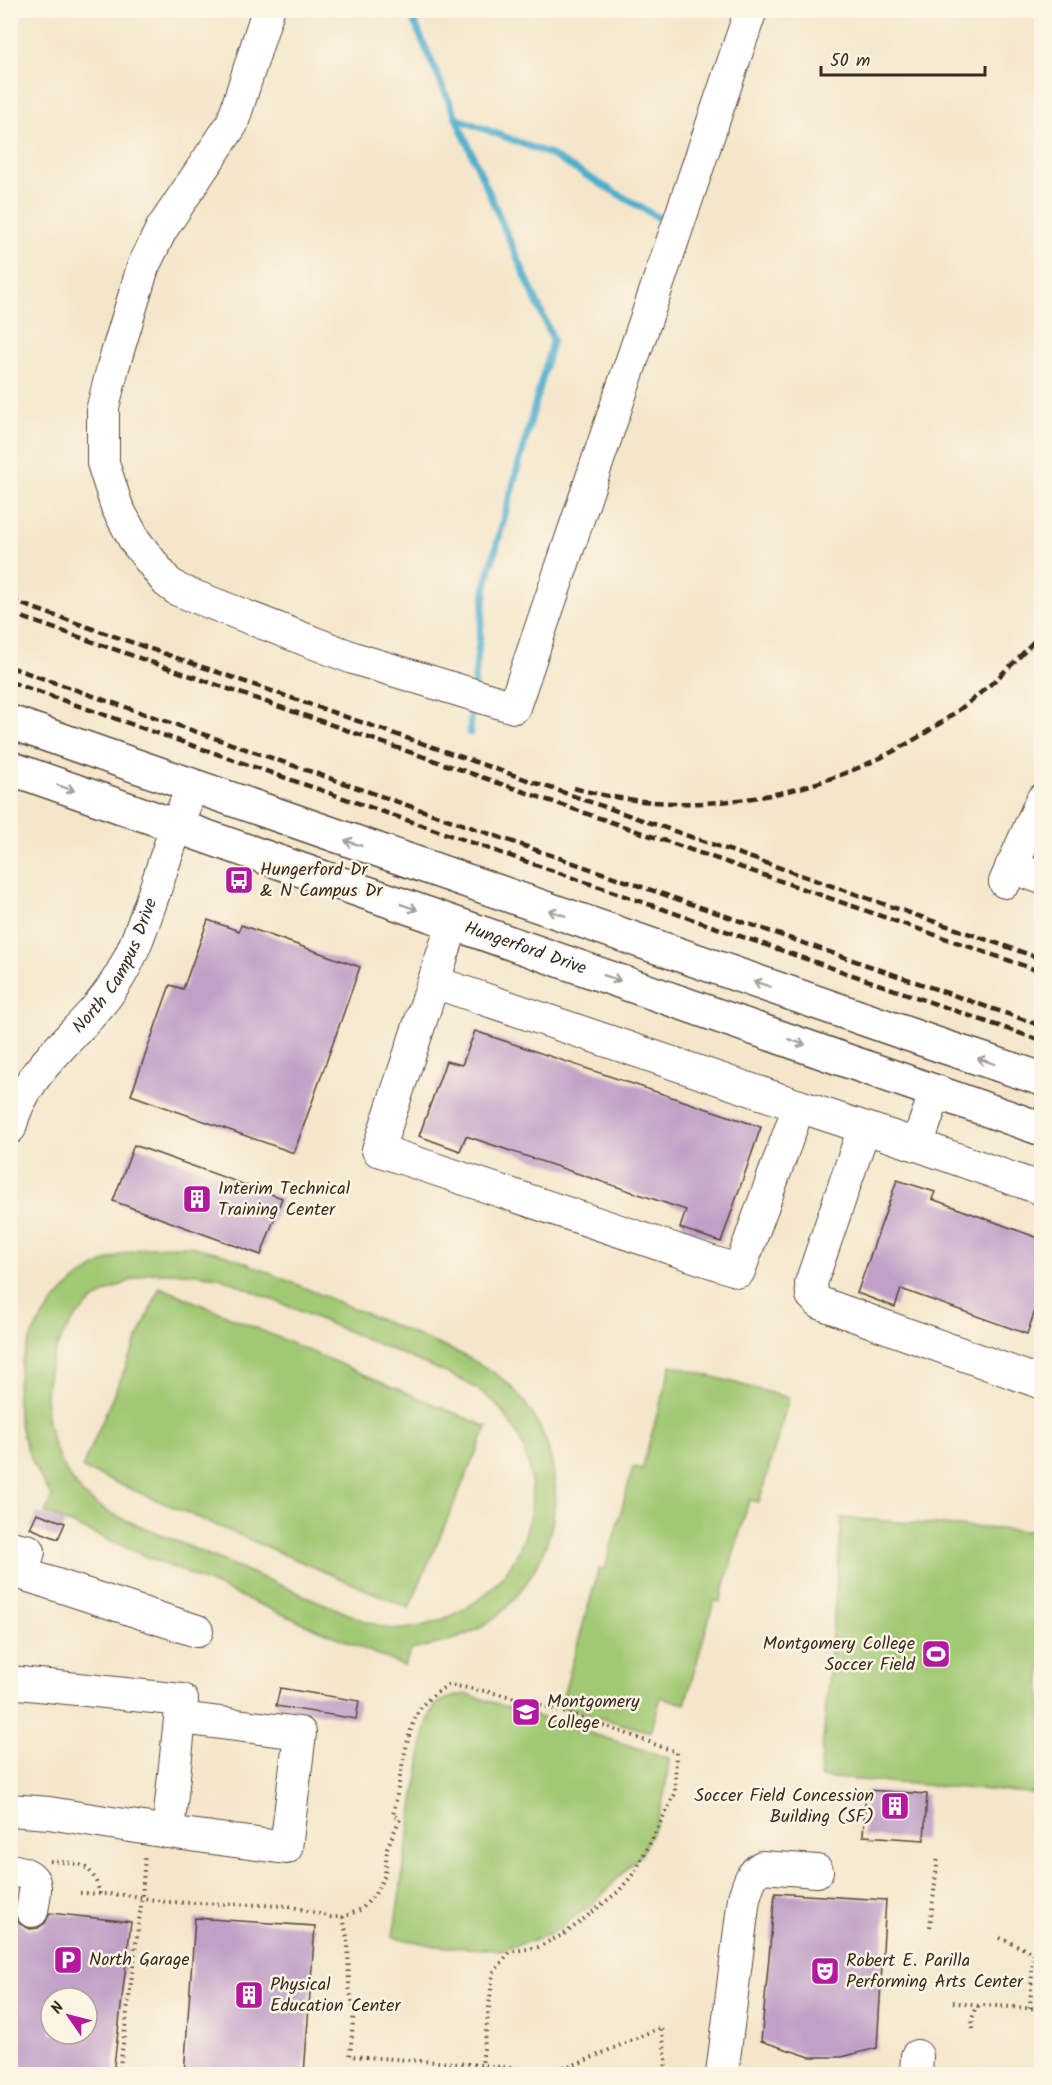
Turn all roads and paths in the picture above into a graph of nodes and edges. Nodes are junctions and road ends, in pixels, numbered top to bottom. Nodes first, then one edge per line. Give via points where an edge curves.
1 (268, 10) edge
2 (751, 10) edge
3 (10, 722) edge
4 (10, 768) edge
5 (192, 787) junction
6 (1041, 800) edge
7 (176, 826) junction
8 (1041, 878) edge
9 (453, 922) junction
10 (434, 982) junction
11 (950, 1049) junction
12 (1041, 1079) edge
13 (936, 1091) junction
14 (799, 1106) junction
15 (10, 1128) edge
16 (864, 1128) junction
17 (1041, 1129) edge
18 (916, 1145) junction
19 (1041, 1189) edge
20 (1041, 1383) edge
21 (10, 1547) edge
22 (197, 1631) dead end
23 (10, 1682) edge
24 (181, 1718) junction
25 (10, 1810) edge
26 (157, 1830) junction
27 (938, 1856) dead end
28 (44, 1860) dead end
29 (10, 1870) edge
30 (817, 1871) dead end
31 (80, 1893) dead end
32 (100, 1894) junction
33 (142, 1898) junction
34 (32, 1911) dead end
35 (343, 1917) junction
36 (930, 1927) dead end
37 (1000, 1938) dead end
38 (953, 2002) dead end
39 (978, 2006) junction
40 (1030, 2008) junction
41 (1041, 2008) edge
42 (973, 2029) dead end
43 (482, 2065) junction
44 (119, 2074) edge
45 (526, 2074) edge
46 (534, 2074) edge
47 (665, 2074) edge
48 (722, 2074) edge

1 - 2 street via 232,124 161,230 143,267 104,408 103,463 117,507 135,542 178,590 353,658 514,707
3 - 5 main road
4 -> 7 main road, Hungerford Drive
5 - 7 street, North Campus Drive
11 -> 5 main road
6 - 8 street via 1008,874
7 -> 9 main road, Hungerford Drive
7 - 15 street, North Campus Drive via 137,942 116,982 51,1056 27,1090
9 - 10 street
9 -> 13 main road, Hungerford Drive
10 - 14 street
10 - 14 street via 378,1150 739,1271
12 -> 11 main road
11 - 13 main road
13 - 17 main road, Hungerford Drive
13 - 18 street
14 - 16 street
16 - 18 street
16 - 20 street via 811,1283 812,1295 820,1303
18 - 19 street
21 - 22 street via 29,1551 23,1574
23 - 24 street via 182,1700
24 - 26 street
24 - 26 street via 300,1733 286,1848
25 - 26 street
26 - 33 path
27 - 36 path
28 - 32 path via 80,1864 89,1869
29 - 34 street via 27,1873 34,1881
30 - 48 street via 762,1867 750,1880 744,1898
31 - 32 path
32 - 33 path
33 - 35 path via 289,1906
33 - 44 path
35 - 43 path via 354,2010 350,2056
35 - 43 path via 362,1908 385,1875 387,1848 400,1818 393,1815 409,1735 421,1706 448,1685 514,1697 676,1752 675,1794 635,1872 566,1933 538,1947 510,1952 493,1973
37 - 40 path via 1033,1953
38 - 39 path
39 - 40 path
39 - 42 path via 972,2019
40 - 41 path
43 - 45 path via 522,2069
46 - 47 path via 580,2063 661,2027

